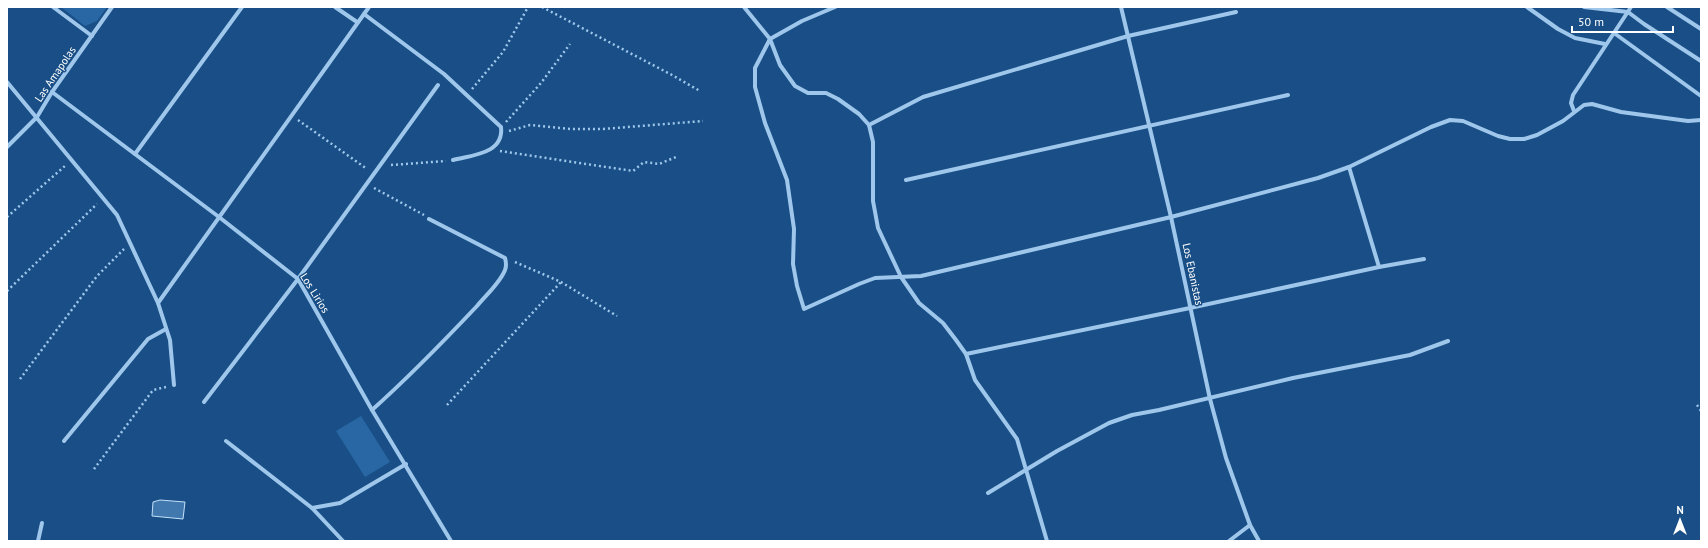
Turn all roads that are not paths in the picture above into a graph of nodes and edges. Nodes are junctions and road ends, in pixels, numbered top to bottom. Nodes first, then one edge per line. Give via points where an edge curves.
1 (53, 7) edge
2 (112, 7) edge
3 (242, 7) edge
4 (335, 7) edge
5 (369, 7) edge
6 (744, 7) edge
7 (835, 7) edge
8 (1121, 7) edge
9 (1527, 7) edge
10 (1584, 7) edge
11 (1631, 7) edge
12 (1667, 7) edge
13 (1236, 12) dead end
14 (1628, 12) junction
15 (364, 14) junction
16 (356, 22) junction
17 (1701, 29) edge
18 (1614, 33) junction
19 (92, 36) junction
20 (1128, 36) junction
21 (770, 39) junction
22 (1605, 44) junction
23 (1701, 61) edge
24 (7, 82) edge
25 (438, 85) dead end
26 (52, 92) junction
27 (1288, 96) dead end
28 (1701, 96) edge
29 (1574, 111) junction
30 (37, 117) junction
31 (1701, 120) edge
32 (869, 125) junction
33 (1149, 127) junction
34 (7, 147) edge
35 (135, 154) junction
36 (453, 160) road end
37 (1349, 167) junction
38 (906, 180) dead end
39 (220, 217) junction
40 (1171, 217) junction
41 (429, 218) road end
42 (1424, 259) dead end
43 (1379, 266) junction
44 (901, 278) junction
45 (298, 279) junction
46 (158, 303) junction
47 (1190, 308) junction
48 (166, 329) junction
49 (1448, 341) dead end
50 (966, 354) junction
51 (174, 385) road end
52 (1210, 399) junction
53 (204, 402) dead end
54 (372, 410) junction
55 (64, 441) dead end
56 (226, 441) dead end
57 (406, 464) junction
58 (1026, 470) junction
59 (988, 492) dead end
60 (312, 508) junction
61 (42, 522) dead end
62 (1250, 525) junction
63 (38, 541) edge
64 (343, 541) edge
65 (451, 541) edge
66 (1047, 541) edge
67 (1229, 541) edge
68 (1259, 541) edge

1 - 19 street
2 - 19 street, Las Amapolas
3 - 35 street
4 - 16 street
5 - 15 street
6 - 21 street
7 - 21 street via 802,21
8 - 20 street, Los Ebanistas
9 - 22 street via 1575,38
10 - 14 street
11 - 14 street
12 - 17 street
13 - 20 street
14 - 18 street
14 - 23 street
15 - 16 street
15 - 36 street via 444,74 501,127 502,134 491,150
16 - 39 street
18 - 22 street
18 - 28 street
19 - 26 street, Las Amapolas
20 - 32 street via 923,97
20 - 33 street, Los Ebanistas
21 - 32 street via 780,65 795,86 808,93 826,93 838,99 859,114
21 - 44 street via 755,68 755,87 765,123 787,180 794,229 793,264 804,309 875,278
22 - 29 street via 1571,99
24 - 30 street
25 - 45 street
26 - 30 street, Las Amapolas
26 - 35 street, Los Lirios
27 - 33 street
29 - 31 street via 1592,104 1621,112 1688,121
29 - 37 street via 1563,121 1524,139 1504,137 1450,120
30 - 34 street, Las Amapolas
30 - 46 street via 117,215
32 - 44 street via 874,142 873,201 878,228
33 - 38 street
33 - 40 street, Los Ebanistas
35 - 39 street, Los Lirios
37 - 40 street via 1318,178
37 - 43 street
39 - 45 street, Los Lirios
39 - 46 street
40 - 44 street via 920,276
40 - 47 street, Los Ebanistas
41 - 54 street via 505,258 505,270 497,283 404,382
42 - 43 street
43 - 47 street
44 - 50 street via 919,303 943,323
45 - 53 street
45 - 54 street, Los Lirios
46 - 48 street
47 - 50 street
47 - 52 street, Los Ebanistas
48 - 51 street via 170,340
48 - 55 street via 148,339
49 - 52 street via 1410,355 1293,378
50 - 58 street via 975,380 1017,439
52 - 58 street via 1132,415 1109,423
52 - 62 street, Los Ebanistas via 1226,458
54 - 57 street, Los Lirios
56 - 60 street
57 - 60 street via 340,503
57 - 65 street, Los Lirios
58 - 59 street
58 - 66 street
60 - 64 street
61 - 63 street
62 - 67 street
62 - 68 street, Los Ebanistas

